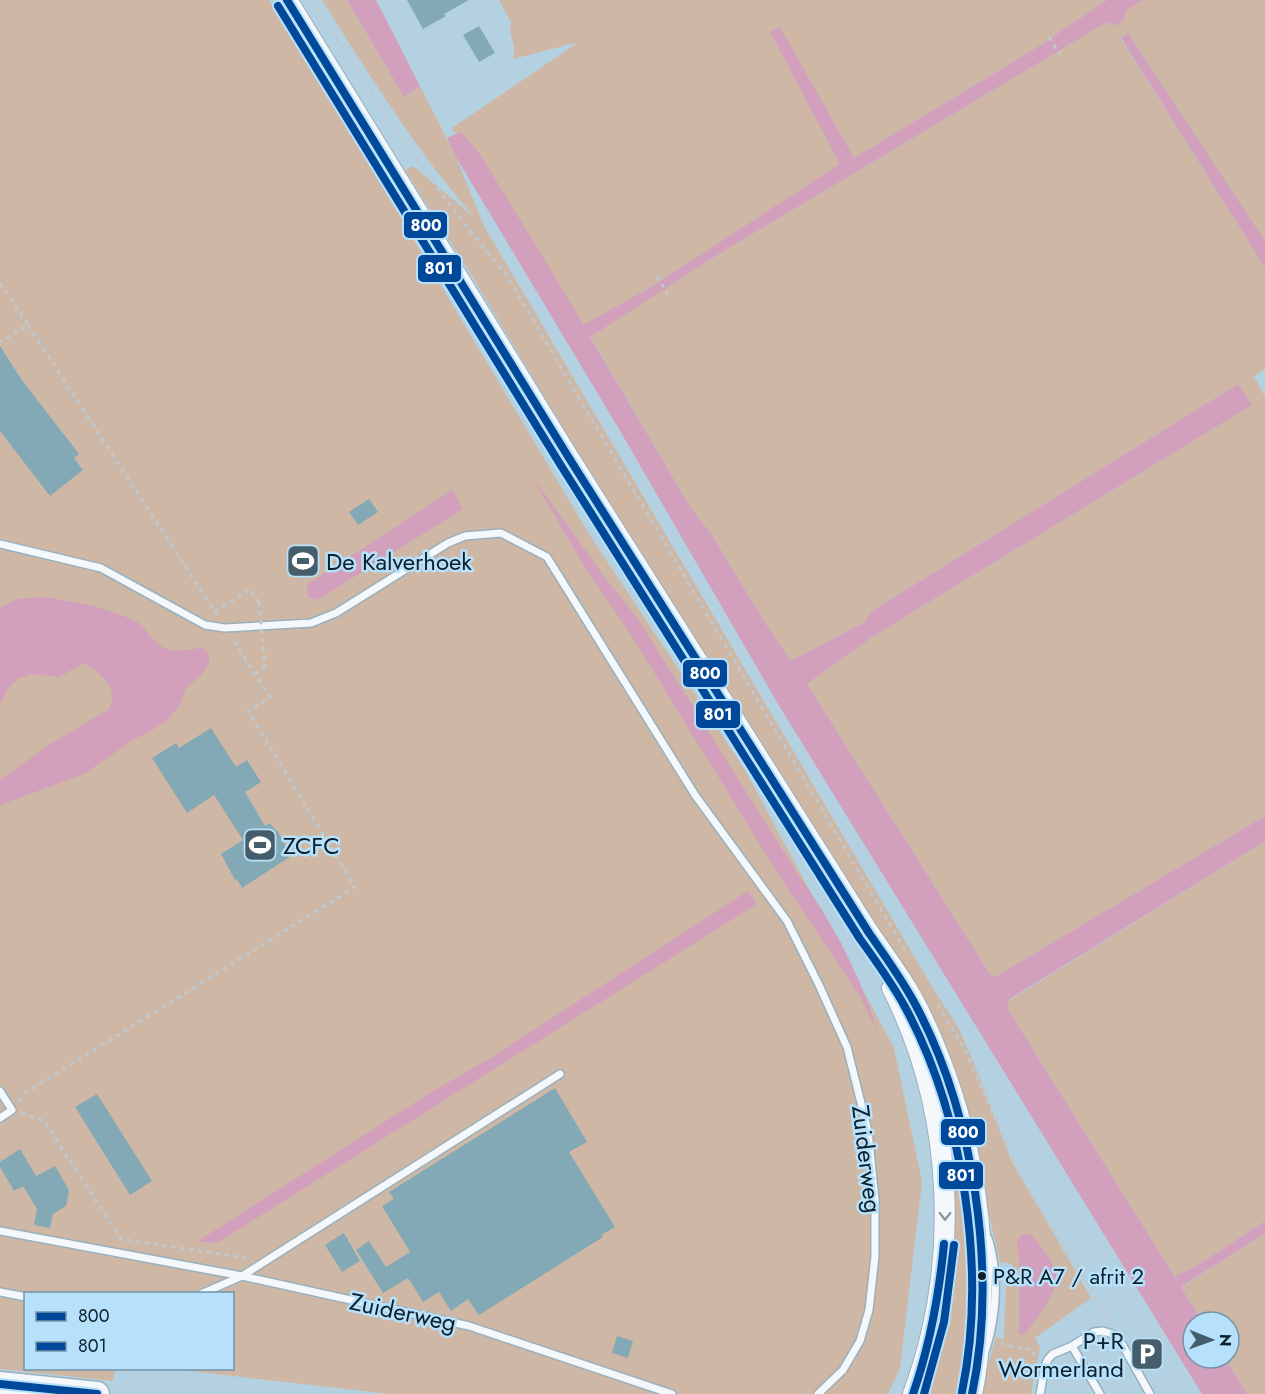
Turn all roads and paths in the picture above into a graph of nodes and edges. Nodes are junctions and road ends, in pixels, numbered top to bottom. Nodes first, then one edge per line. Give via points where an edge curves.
1 (287, 0) edge
2 (314, 0) edge
3 (1049, 37) dead end
4 (1060, 55) dead end
5 (657, 276) dead end
6 (0, 283) edge
7 (668, 295) dead end
8 (28, 325) junction
9 (0, 342) edge
10 (0, 544) edge
11 (215, 612) junction
12 (225, 628) junction
13 (255, 674) junction
14 (868, 933) junction
15 (911, 960) dead end
16 (936, 1001) dead end
17 (560, 1074) dead end
18 (0, 1091) edge
19 (12, 1110) junction
20 (0, 1118) edge
21 (0, 1231) edge
22 (266, 1261) junction
23 (242, 1276) junction
24 (0, 1292) edge
25 (203, 1292) edge
26 (24, 1297) edge
27 (1115, 1335) junction
28 (1001, 1341) dead end
29 (1072, 1346) junction
30 (1042, 1381) junction
31 (0, 1384) edge
32 (973, 1393) edge
33 (97, 1394) edge
34 (672, 1394) edge
35 (818, 1394) edge
36 (913, 1394) edge
37 (1040, 1394) edge
38 (1065, 1394) edge
39 (1100, 1394) edge
40 (1150, 1394) edge

1 - 14 main road
2 - 15 path via 392,124 506,274
3 - 4 path
5 - 7 path
6 - 8 path
8 - 9 path
8 - 11 path
10 - 12 lane, Zuiderweg via 101,568 205,625
11 - 12 path
11 - 13 path, bridge via 250,589 259,602 265,668
12 - 13 path
12 - 35 lane, Zuiderweg via 311,622 336,613 465,536 501,533 547,557 695,795 787,921 847,1047 868,1131 875,1256 869,1310 860,1341 843,1370
13 - 19 path via 270,697 248,711 355,887 25,1093
14 - 32 main road via 919,1011 955,1099 968,1147 982,1254 982,1310
14 -> 36 main road via 902,1006 925,1072 936,1115 945,1190 939,1293
16 - 27 path via 966,1052 1020,1174
17 - 22 lane
18 - 19 lane
19 - 20 lane
19 - 22 path via 44,1121 121,1239
21 - 23 lane, Zuiderweg
22 - 23 lane
23 - 25 lane
23 - 34 lane, Zuiderweg via 469,1326
24 - 26 lane
27 - 29 lane via 1094,1332
27 - 40 lane
28 - 30 path via 1002,1345 1034,1350 1030,1377
29 - 30 lane via 1048,1359
29 - 39 lane
30 - 37 lane
30 - 38 path via 1065,1386
31 - 33 highway

